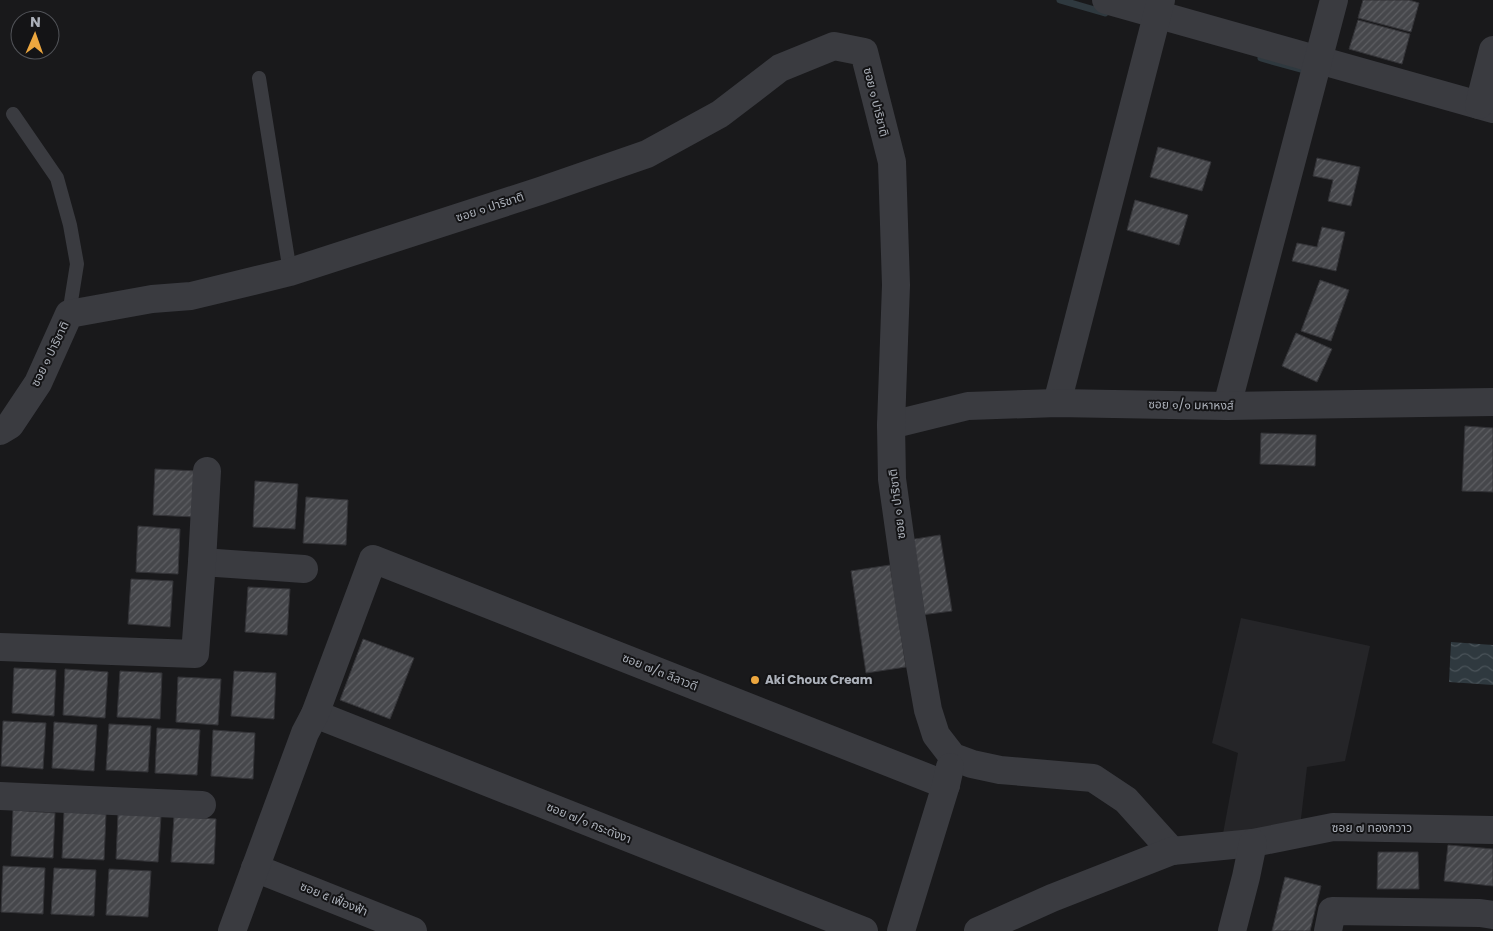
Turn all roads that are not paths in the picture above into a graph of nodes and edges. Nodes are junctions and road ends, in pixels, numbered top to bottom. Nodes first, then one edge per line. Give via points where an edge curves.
1 (1106, 0) edge
2 (1334, 0) edge
3 (1159, 7) edge
4 (1493, 50) edge
5 (1318, 60) junction
6 (259, 78) dead end
7 (1486, 107) edge
8 (13, 114) dead end
9 (290, 272) junction
10 (69, 314) junction
11 (1493, 402) edge
12 (1057, 403) junction
13 (1227, 406) junction
14 (891, 425) junction
15 (0, 431) edge
16 (207, 471) dead end
17 (202, 562) junction
18 (304, 569) dead end
19 (0, 647) edge
20 (315, 714) junction
21 (953, 756) junction
22 (946, 785) junction
23 (0, 796) edge
24 (202, 806) dead end
25 (1493, 830) edge
26 (1253, 843) junction
27 (1172, 851) junction
28 (255, 868) junction
29 (1493, 915) edge
30 (995, 927) edge
31 (232, 931) edge
32 (413, 931) edge
33 (864, 931) edge
34 (901, 931) edge
35 (1232, 931) edge
36 (1328, 931) edge

1 - 3 street
2 - 5 street
3 - 5 street
3 - 12 street
4 - 7 street
5 - 7 street
5 - 13 street
6 - 9 lane
8 - 10 lane via 57,178 77,264
9 - 10 street, ซอย ๑ ปาริชาติ via 191,296 152,299
9 - 14 street, ซอย ๑ ปาริชาติ via 647,154 720,114 780,68 834,46 864,52 892,162 896,285
10 - 15 street, ซอย ๑ ปาริชาติ via 38,382 10,425
11 - 13 street, ซอย ๑/๑ มหาหงส์
12 - 13 street, ซอย ๑/๑ มหาหงส์
12 - 14 street, ซอย ๑/๑ มหาหงส์ via 968,406
14 - 21 street, ซอย ๑ ปาริชาติ via 892,479 928,710 936,735
16 - 17 street
17 - 18 street
17 - 19 street via 195,654
20 - 22 street, ซอย ๗/๓ ลีลาวดี via 373,559
20 - 28 street
20 - 33 street, ซอย ๗/๑ กระดังงา
21 - 22 street
21 - 27 street via 1000,770 1093,778 1126,800
22 - 34 street
23 - 24 street
25 - 26 street, ซอย ๗ ทองกวาว via 1333,827
26 - 27 street, ซอย ๗ ทองกวาว
26 - 35 street
27 - 30 street, ซอย ๗ ทองกวาว via 1052,898
28 - 31 street
28 - 32 street, ซอย ๕ เฟื่องฟ้า
29 - 36 street via 1332,911

